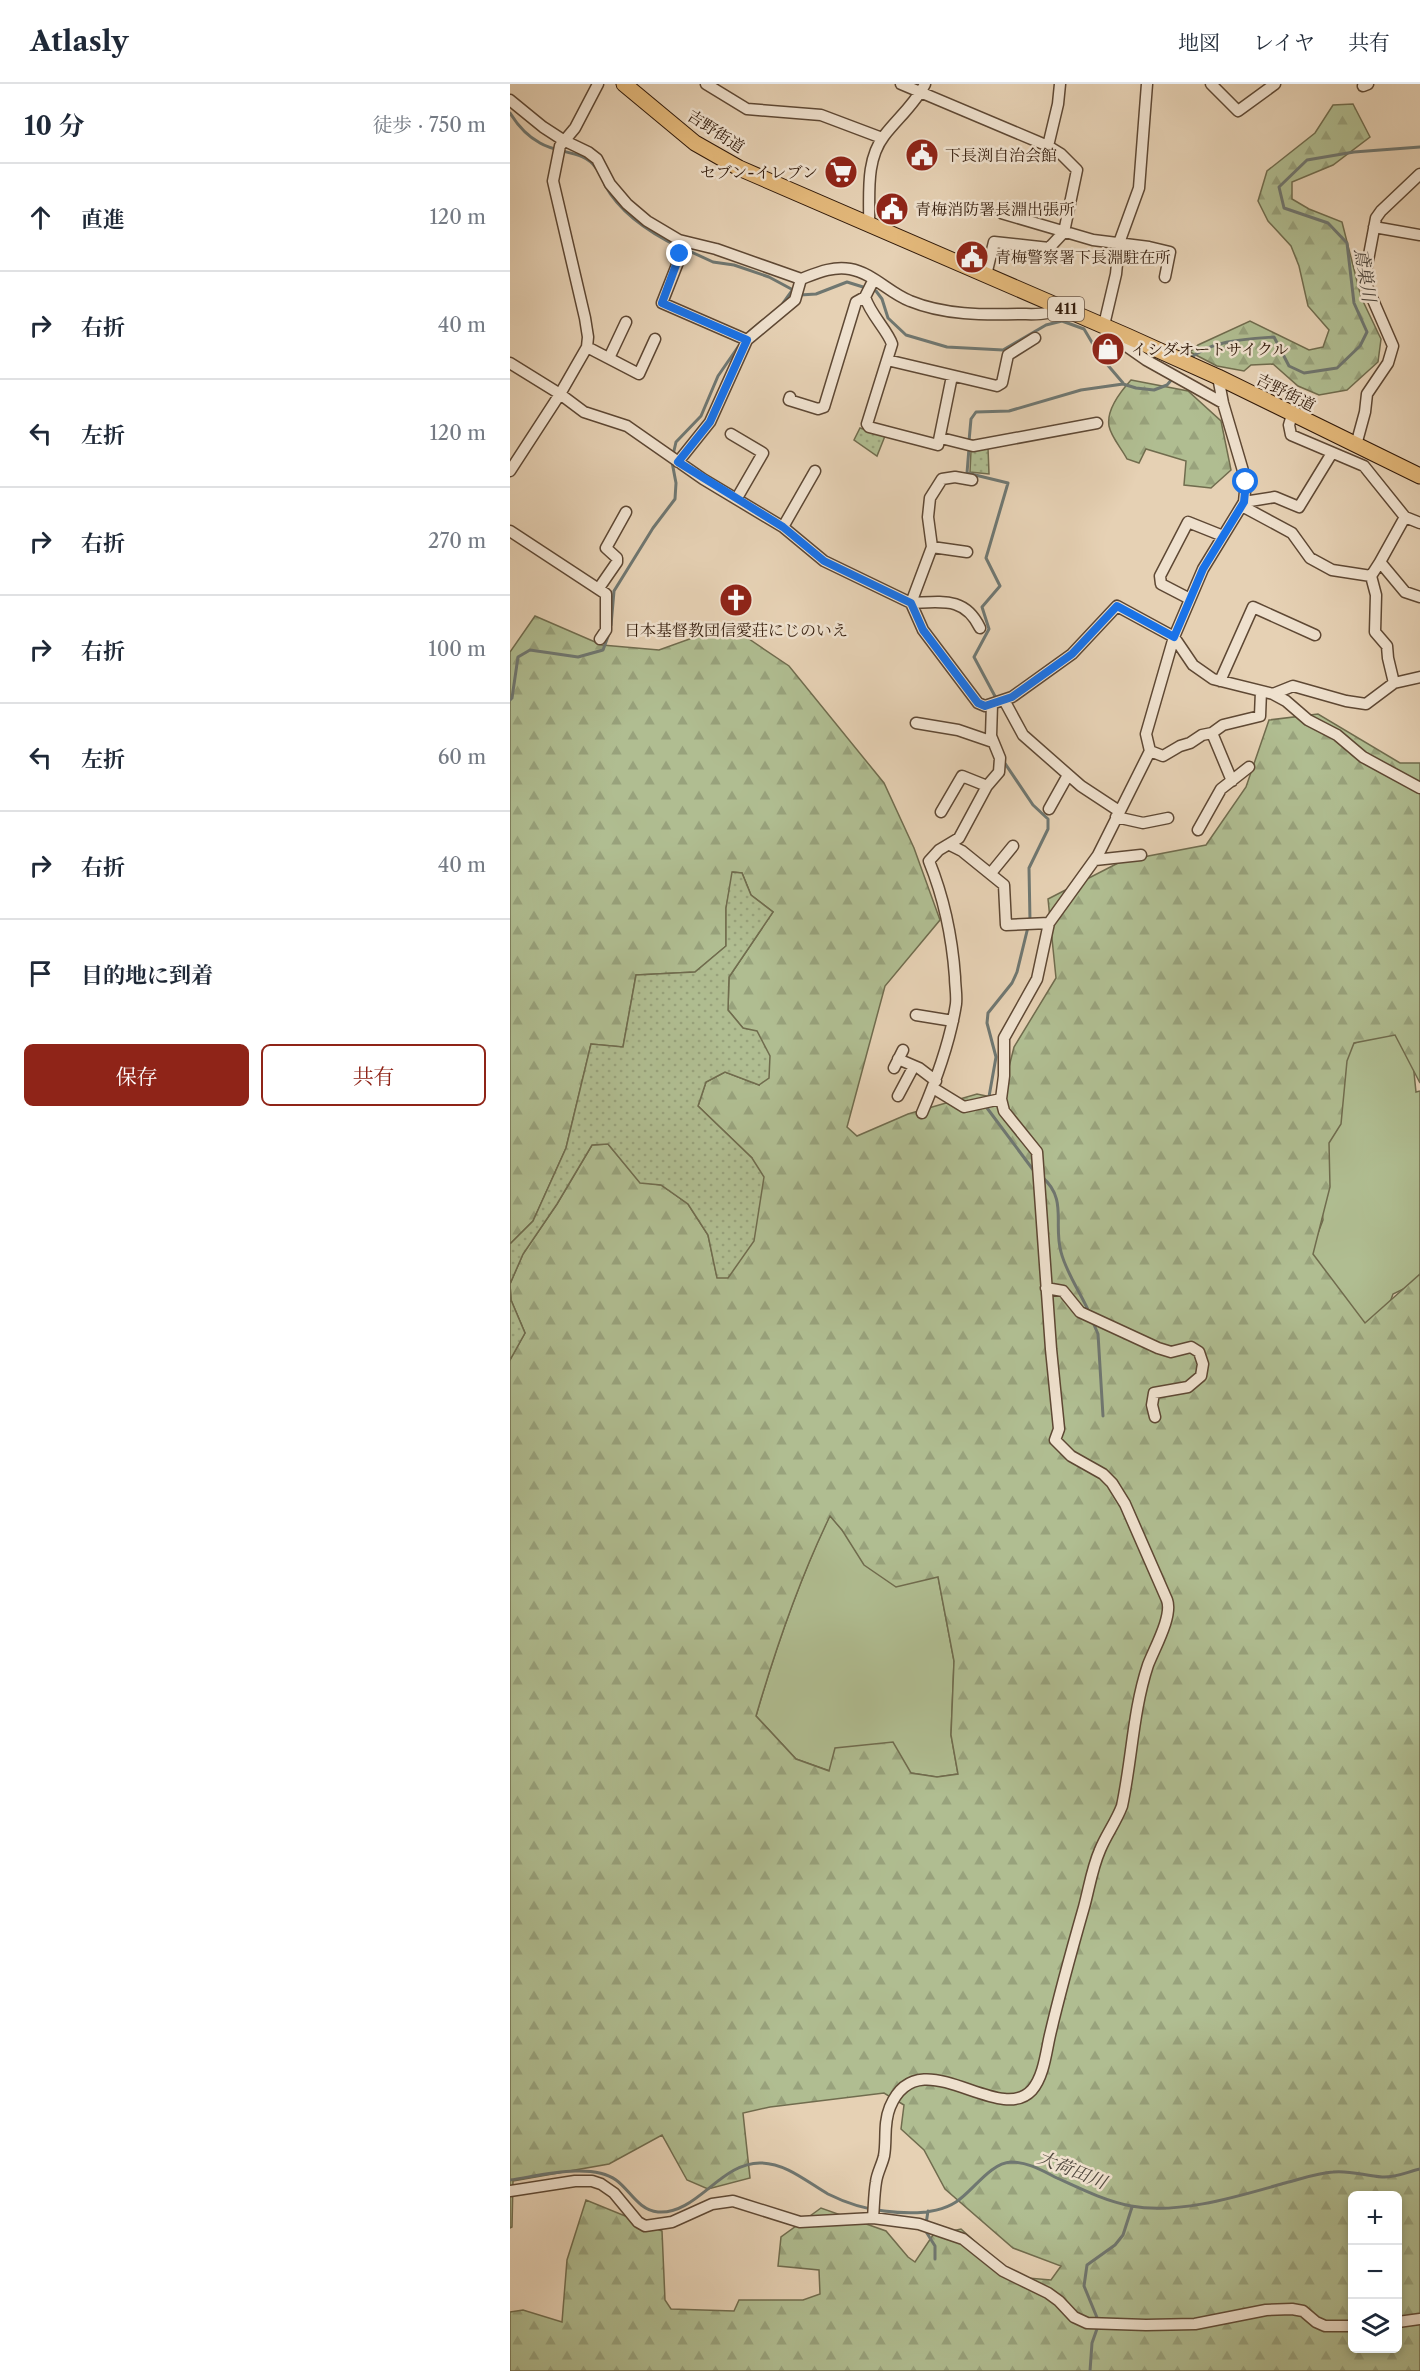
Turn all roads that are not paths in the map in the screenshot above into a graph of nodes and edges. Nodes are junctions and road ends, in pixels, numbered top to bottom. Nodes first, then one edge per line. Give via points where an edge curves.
1 (598, 84) edge
2 (624, 84) edge
3 (706, 84) edge
4 (901, 84) edge
5 (1060, 84) edge
6 (1147, 84) edge
7 (1211, 84) edge
8 (1275, 84) edge
9 (923, 88) edge
10 (510, 100) edge
11 (882, 138) junction
12 (1048, 146) junction
13 (560, 147) junction
14 (1420, 174) edge
15 (1001, 213) dead end
16 (869, 224) junction
17 (1374, 227) junction
18 (1064, 232) junction
19 (1420, 235) edge
20 (686, 242) junction
21 (1119, 243) junction
22 (986, 275) junction
23 (1165, 277) dead end
24 (873, 281) junction
25 (800, 282) junction
26 (865, 296) junction
27 (1058, 306) junction
28 (626, 322) dead end
29 (1106, 326) junction
30 (744, 338) junction
31 (1035, 338) dead end
32 (654, 339) dead end
33 (587, 347) junction
34 (609, 358) junction
35 (887, 360) junction
36 (510, 363) edge
37 (952, 376) junction
38 (1218, 377) junction
39 (560, 394) junction
40 (790, 397) dead end
41 (1223, 404) junction
42 (1292, 414) junction
43 (1097, 423) dead end
44 (731, 434) dead end
45 (941, 438) junction
46 (1356, 446) junction
47 (1332, 453) junction
48 (678, 462) junction
49 (510, 471) edge
50 (815, 471) dead end
51 (1420, 476) edge
52 (972, 480) dead end
53 (737, 498) junction
54 (1243, 504) junction
55 (626, 512) dead end
56 (1405, 517) junction
57 (1420, 523) edge
58 (783, 527) junction
59 (510, 531) edge
60 (1223, 536) junction
61 (932, 548) junction
62 (967, 552) dead end
63 (1380, 562) junction
64 (1371, 576) junction
65 (598, 588) junction
66 (1420, 597) edge
67 (1190, 598) junction
68 (911, 603) junction
69 (980, 628) dead end
70 (1315, 635) dead end
71 (1174, 637) junction
72 (600, 639) dead end
73 (1420, 677) edge
74 (1220, 681) junction
75 (1394, 683) junction
76 (1261, 691) junction
77 (1273, 694) junction
78 (1000, 702) junction
79 (916, 723) dead end
80 (1212, 733) junction
81 (993, 742) junction
82 (1150, 751) junction
83 (1249, 767) dead end
84 (1068, 775) junction
85 (1232, 781) junction
86 (987, 786) junction
87 (1420, 788) edge
88 (1049, 809) dead end
89 (941, 812) dead end
90 (1118, 814) junction
91 (1168, 818) dead end
92 (1198, 830) dead end
93 (950, 845) junction
94 (1013, 846) dead end
95 (1141, 855) dead end
96 (1095, 860) junction
97 (991, 873) junction
98 (1049, 923) junction
99 (916, 1015) dead end
100 (953, 1021) junction
101 (899, 1059) dead end
102 (914, 1066) junction
103 (934, 1085) junction
104 (898, 1096) dead end
105 (1001, 1099) junction
106 (922, 1113) dead end
107 (1046, 1288) junction
108 (1155, 1417) dead end
109 (510, 2191) edge
110 (873, 2218) junction
111 (1420, 2319) edge
112 (1402, 2321) edge
113 (1348, 2326) edge

1 - 13 street via 575,128
2 - 16 highway, 吉野街道 / 411 via 714,155
3 - 11 street via 747,109 821,115
4 - 9 street
5 - 12 street
6 - 21 street via 1139,188
7 - 8 street via 1238,111
9 - 11 street
9 - 12 street
10 - 13 street
11 - 16 street via 870,172
12 - 18 street via 1077,170
13 - 20 street via 588,152 627,204 647,221
13 - 33 street via 553,181 585,318
14 - 17 street via 1381,211
15 - 18 street
16 - 22 highway, 吉野街道 / 411
17 - 19 street
17 - 46 street via 1366,285 1393,346 1388,363 1367,394
18 - 21 street
18 - 22 street via 1049,248 994,242
20 - 25 street via 716,249
20 - 30 street via 662,303
21 - 23 street via 1170,252
21 - 29 street
22 - 27 highway, 吉野街道 / 411
24 - 25 street via 850,269 831,268
24 - 26 street
24 - 27 street via 909,301 959,313 1048,313
25 - 30 street via 796,298 788,307
26 - 35 street via 891,339
26 - 40 street via 856,302 824,407 818,409 789,400
27 - 29 highway, 吉野街道 / 411
28 - 34 street
29 - 38 highway, 吉野街道 / 411
29 - 41 street via 1116,339
30 - 48 street via 710,422
31 - 37 street via 1008,355 1002,383 997,386
32 - 34 street via 639,374
33 - 34 street
33 - 39 street
35 - 37 street
35 - 45 street via 868,427 938,445
36 - 39 street
37 - 45 street
38 - 41 street
38 - 42 highway, 吉野街道 / 411
39 - 48 street via 584,412 627,426
39 - 49 street
41 - 54 street via 1246,482
42 - 46 highway, 吉野街道 / 411
42 - 47 street via 1291,435
43 - 45 street via 969,446
44 - 53 street via 763,453
46 - 51 highway, 吉野街道 / 411
47 - 54 street via 1299,507 1275,497
47 - 56 street via 1364,466
48 - 53 street
50 - 58 street
52 - 61 street via 942,479 930,498
53 - 58 street
54 - 60 street
54 - 64 street via 1292,533 1310,558 1332,570
55 - 65 street via 606,548 617,562
56 - 57 street
56 - 63 street
58 - 68 street via 824,561
59 - 65 street
60 - 67 street
60 - 67 street via 1188,522 1160,576 1161,584
61 - 62 street
61 - 68 street
63 - 64 street
63 - 66 street via 1405,592
64 - 75 street via 1376,595 1375,632 1387,646
65 - 72 street via 606,594 608,614
67 - 71 street
68 - 69 street via 950,601 974,614
68 - 78 street via 923,630 978,703 985,706
70 - 74 street via 1253,607
71 - 74 street via 1193,666
71 - 78 street via 1117,606 1072,654
71 - 82 street via 1146,734
73 - 75 street
74 - 76 street
75 - 77 street via 1366,704 1293,686
76 - 77 street
76 - 80 street via 1260,716 1223,724
77 - 87 street via 1308,720 1337,735 1363,757
78 - 81 street
78 - 84 street via 1023,735
79 - 81 street via 958,730
80 - 82 street via 1163,756
80 - 85 street
81 - 86 street via 1000,758 999,771
82 - 90 street
83 - 85 street
84 - 88 street
84 - 90 street
85 - 92 street via 1221,789
86 - 89 street via 962,776
86 - 93 street via 959,838
90 - 91 street via 1143,823
90 - 96 street
93 - 97 street
93 - 100 street via 939,849 930,861 953,942
94 - 97 street
95 - 96 street
96 - 98 street
97 - 98 street via 1004,885 1006,925
98 - 105 street via 1037,979 1004,1038
99 - 100 street
100 - 103 street
101 - 102 street
102 - 103 street
102 - 104 street
103 - 105 street via 964,1107
103 - 106 street
105 - 107 street via 1010,1120 1037,1152
107 - 108 street via 1063,1292 1080,1312 1158,1348 1171,1352 1191,1347 1199,1352 1201,1376 1188,1387 1154,1393
107 - 110 street via 1059,1429 1055,1440 1071,1456 1103,1474 1119,1493 1170,1613 1144,1679 1122,1806 1100,1850 1039,2079 1027,2094 1009,2098 937,2080 911,2083 903,2088 886,2120 884,2158 876,2182
109 - 110 street via 592,2181 614,2193 645,2226 672,2222 712,2204 733,2201 800,2222
110 - 113 street via 924,2226 963,2239 1003,2271 1048,2293 1074,2317 1087,2323 1195,2324 1292,2309 1303,2311 1325,2326
111 - 112 street

